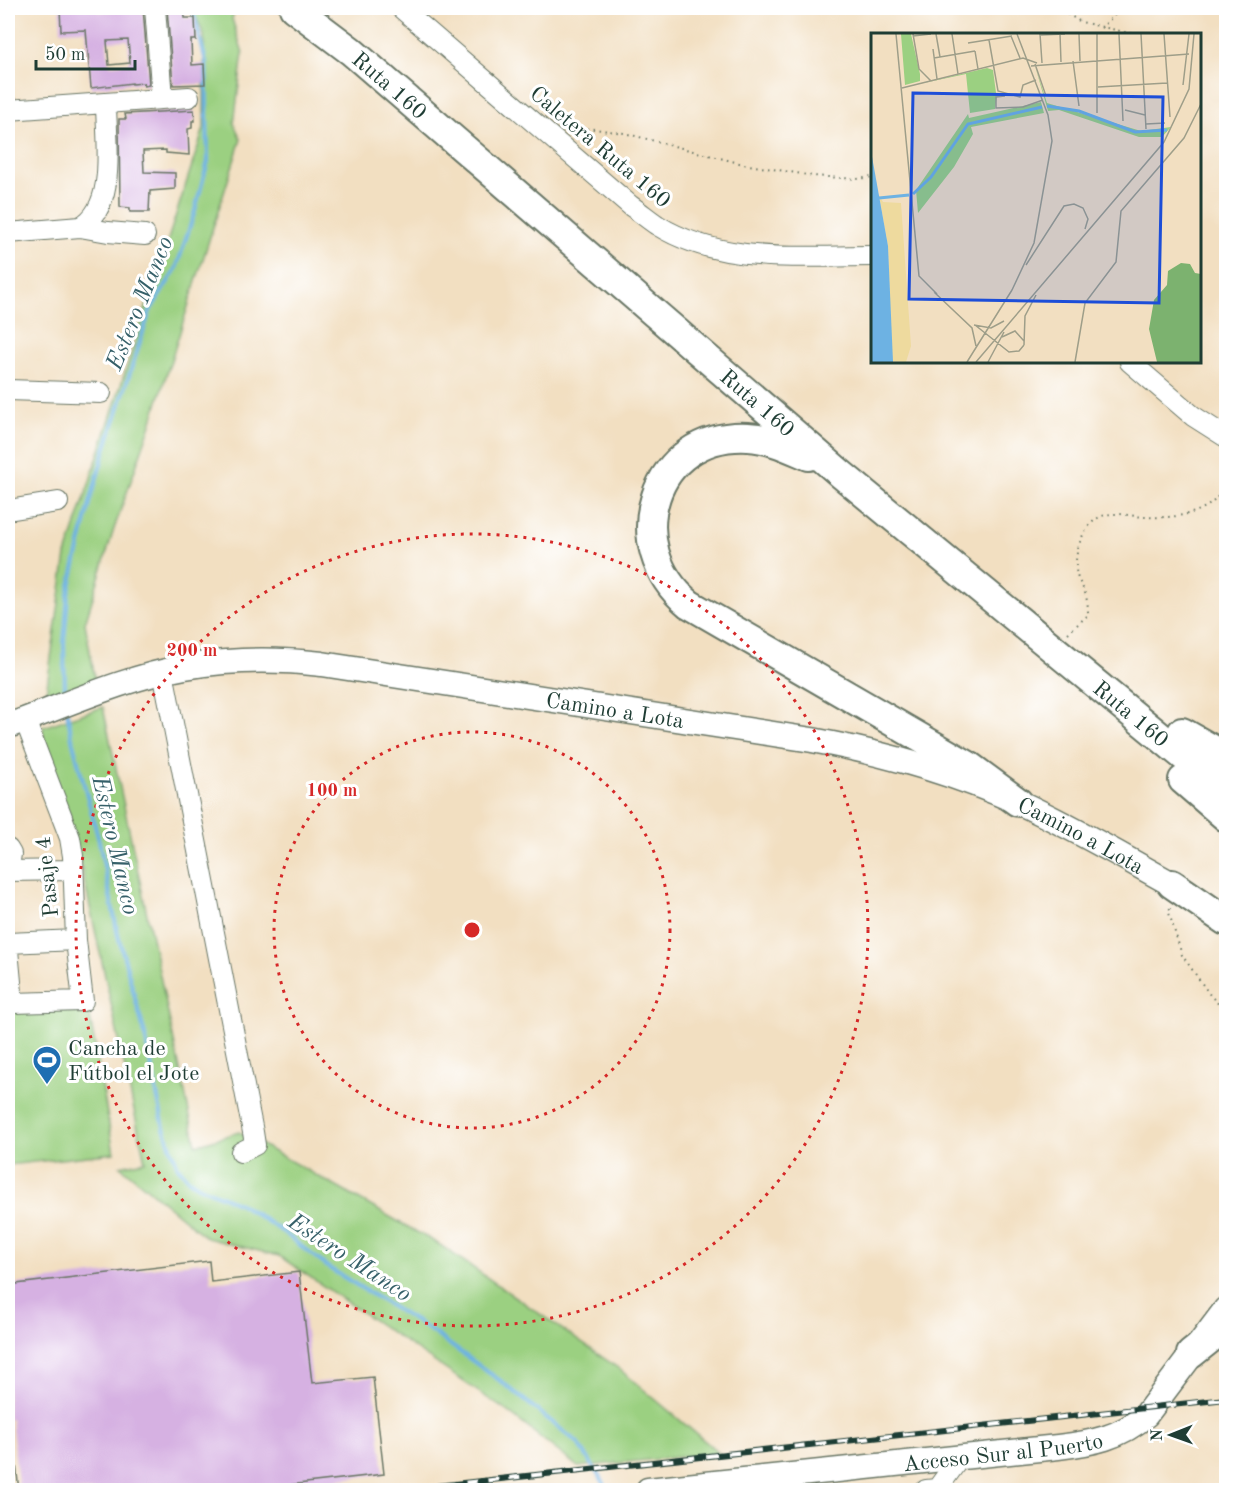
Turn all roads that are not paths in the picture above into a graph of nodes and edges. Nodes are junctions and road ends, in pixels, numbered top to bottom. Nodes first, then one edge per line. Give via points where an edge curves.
1 (154, 8) edge
2 (294, 8) edge
3 (401, 8) edge
4 (324, 9) edge
5 (189, 97) dead end
6 (162, 98) junction
7 (106, 103) junction
8 (8, 110) edge
9 (80, 226) junction
10 (8, 233) edge
11 (145, 235) dead end
12 (871, 256) edge
13 (1131, 363) edge
14 (8, 390) edge
15 (101, 393) dead end
16 (1227, 437) edge
17 (841, 474) junction
18 (58, 502) dead end
19 (8, 510) edge
20 (163, 672) junction
21 (1090, 678) junction
22 (24, 720) edge
23 (1182, 732) junction
24 (1227, 757) edge
25 (1227, 768) edge
26 (1227, 791) edge
27 (1018, 802) junction
28 (1227, 818) edge
29 (8, 849) edge
30 (72, 870) junction
31 (8, 872) edge
32 (1172, 884) junction
33 (1227, 910) edge
34 (1227, 921) edge
35 (76, 940) junction
36 (8, 943) edge
37 (8, 950) edge
38 (241, 1152) dead end
39 (1227, 1309) edge
40 (1227, 1326) edge
41 (1191, 1354) junction
42 (961, 1456) junction
43 (752, 1485) edge
44 (648, 1491) edge
45 (926, 1491) edge

1 - 6 street
2 - 17 highway, Ruta 160 via 351,51
3 - 12 street, Caletera Ruta 160 via 658,226 713,248 740,254
4 - 23 highway, Ruta 160 via 783,401
5 - 6 street
6 - 7 street
7 - 8 street
7 - 9 street via 104,192 96,213
9 - 10 street
9 - 11 street
13 - 16 street via 1193,416
14 - 15 street
17 - 21 highway, Ruta 160
17 - 27 highway via 791,448 759,438 735,437 701,446 674,465 656,495 651,536 659,568 689,604 969,766
18 - 19 street
20 - 22 main road, Camino a Lota
20 - 27 main road, Camino a Lota via 249,660 346,667 849,746 931,768
20 - 38 street via 254,1138 255,1145
21 - 26 highway, Ruta 160
21 - 28 highway via 1161,759
22 - 30 street, Pasaje 4 via 70,838
23 - 24 highway
23 - 25 highway, Ruta 160
27 - 32 main road, Camino a Lota
29 - 31 street
30 - 31 street
30 - 35 street, Pasaje 4
32 - 33 highway
32 - 34 highway
35 - 36 street
35 - 37 street, Pasaje 4 via 83,1001 13,1003
39 - 41 main road, Acceso Sur al Puerto
40 - 41 highway
41 - 42 main road, Acceso Sur al Puerto via 1146,1415 1115,1436 1058,1447
42 - 43 main road, Acceso Sur al Puerto
42 - 45 street via 937,1489
43 - 44 main road, Acceso Sur al Puerto

